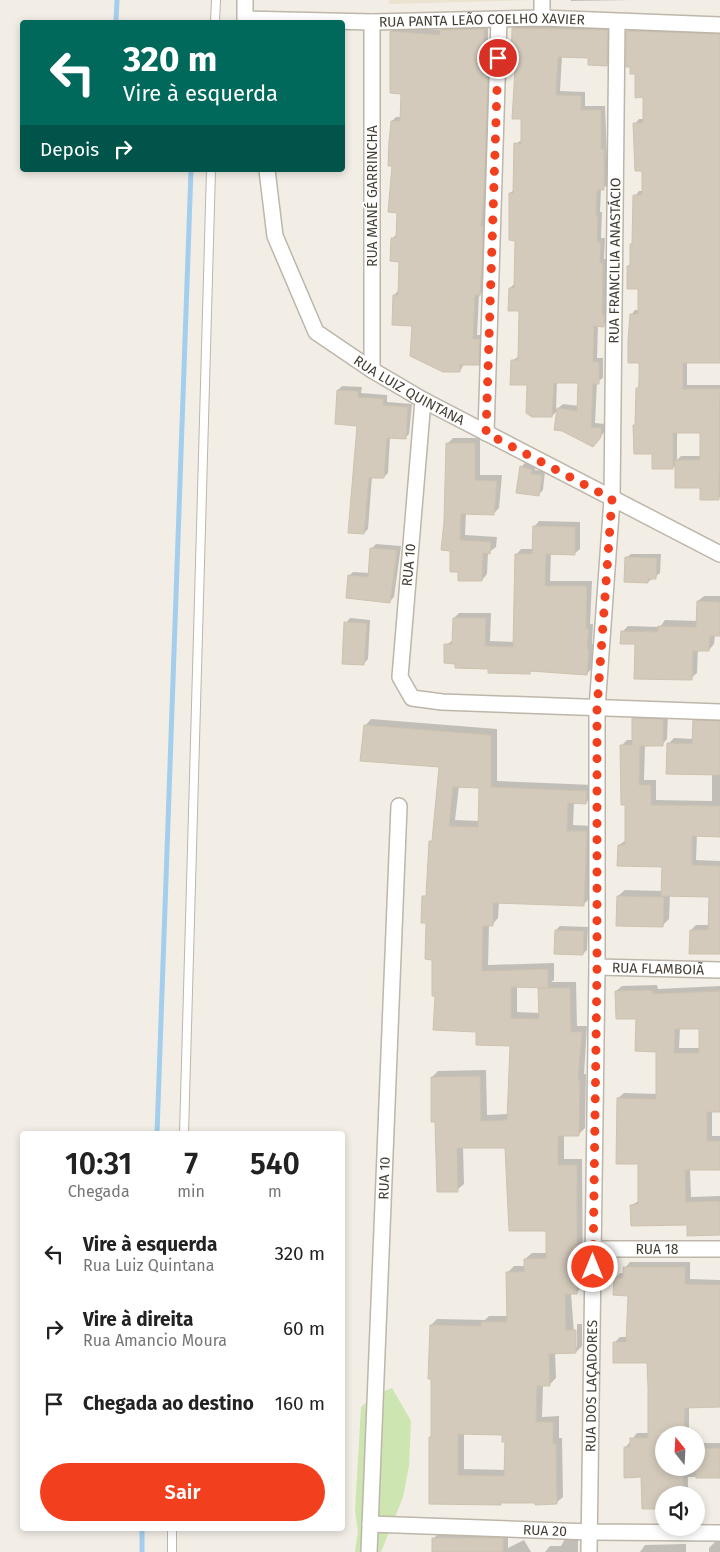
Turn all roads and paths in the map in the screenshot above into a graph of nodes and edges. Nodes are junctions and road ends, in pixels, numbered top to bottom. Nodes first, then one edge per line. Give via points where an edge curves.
1 (216, 0) edge
2 (245, 0) edge
3 (542, 0) edge
4 (542, 18) junction
5 (499, 19) junction
6 (215, 20) edge
7 (257, 20) edge
8 (345, 22) edge
9 (372, 22) junction
10 (618, 22) junction
11 (720, 25) edge
12 (211, 172) edge
13 (267, 172) edge
14 (372, 370) junction
15 (422, 400) junction
16 (486, 433) junction
17 (612, 499) junction
18 (720, 554) edge
19 (597, 709) junction
20 (720, 712) edge
21 (399, 806) dead end
22 (597, 968) junction
23 (720, 970) edge
24 (184, 1131) edge
25 (593, 1248) junction
26 (720, 1249) edge
27 (370, 1524) junction
28 (172, 1531) edge
29 (590, 1532) junction
30 (720, 1533) edge
31 (172, 1552) edge
32 (369, 1552) edge
33 (589, 1552) edge

1 - 6 lane
2 - 7 street, RUA PANTA LEÃO COELHO XAVIER via 245,19
3 - 4 street
4 - 5 street, RUA PANTA LEÃO COELHO XAVIER
4 - 10 street, RUA PANTA LEÃO COELHO XAVIER
5 - 9 street, RUA PANTA LEÃO COELHO XAVIER
5 - 16 street
8 - 9 street, RUA PANTA LEÃO COELHO XAVIER
9 - 14 street, RUA MANÉ GARRINCHA
10 - 11 street, RUA PANTA LEÃO COELHO XAVIER
10 - 17 street, RUA FRANCILIA ANASTÁCIO
12 - 24 lane
13 - 14 street, RUA LUIZ QUINTANA via 275,236 316,332
14 - 15 street, RUA LUIZ QUINTANA
15 - 16 street, RUA LUIZ QUINTANA
15 - 19 street, RUA 10 via 400,677 412,698
16 - 17 street, RUA LUIZ QUINTANA
17 - 18 street, RUA LUIZ QUINTANA
17 - 19 street, RUA DOS LAÇADORES
19 - 20 street
19 - 22 street, RUA DOS LAÇADORES
21 - 27 street, RUA 10
22 - 23 street, RUA FLAMBOIÃ
22 - 25 street, RUA DOS LAÇADORES
25 - 26 street, RUA 18
25 - 29 street, RUA DOS LAÇADORES
27 - 29 street, RUA 20
27 - 32 street, RUA 10
28 - 31 lane
29 - 30 street, RUA 20
29 - 33 street, RUA DOS LAÇADORES

